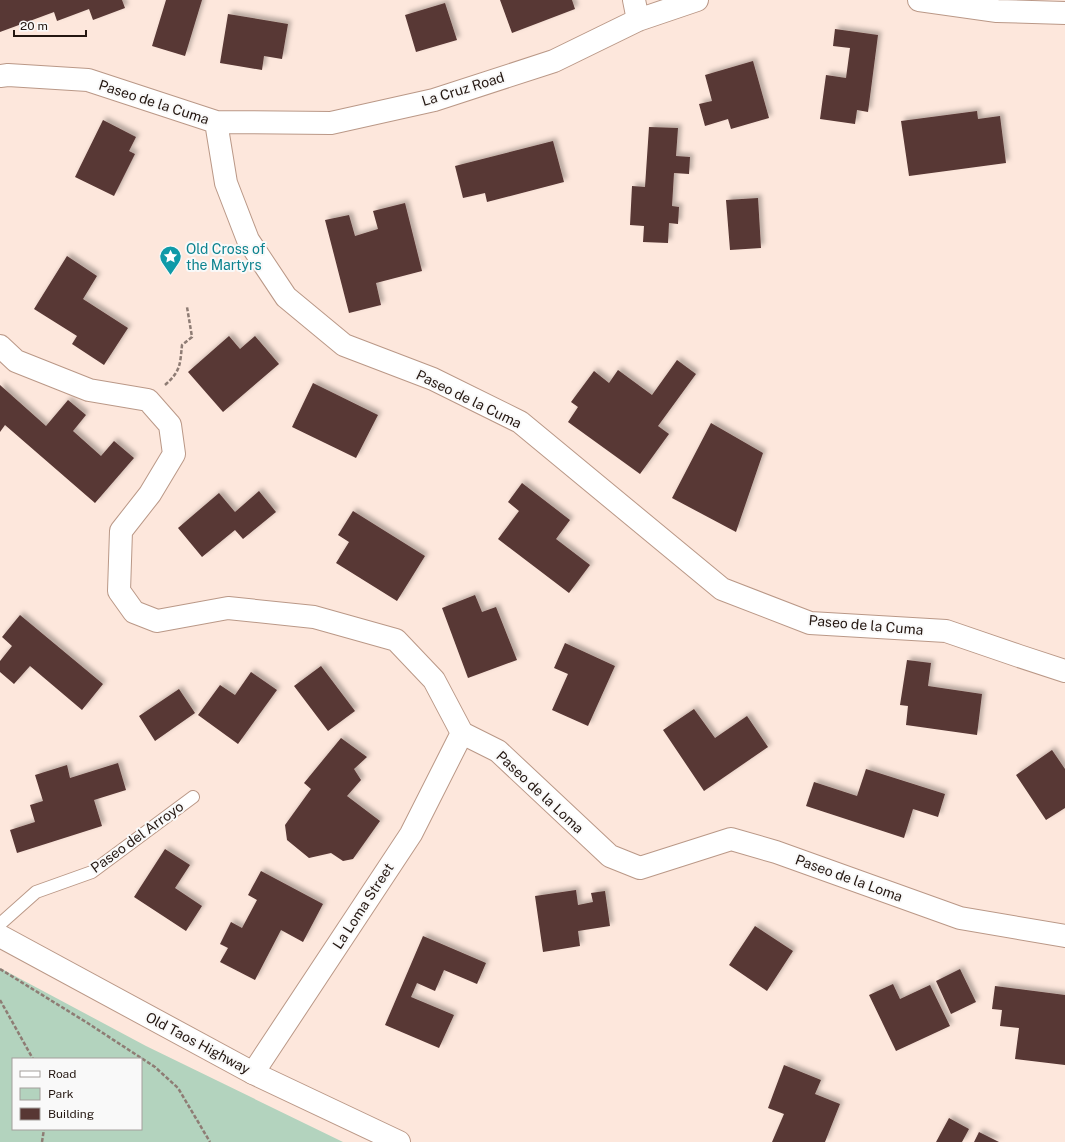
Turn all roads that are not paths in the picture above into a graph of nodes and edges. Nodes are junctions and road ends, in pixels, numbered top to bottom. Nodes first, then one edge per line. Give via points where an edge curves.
1 (697, 0) edge
2 (919, 0) edge
3 (636, 10) edge
4 (1065, 13) edge
5 (0, 76) edge
6 (216, 122) junction
7 (0, 346) edge
8 (1065, 671) edge
9 (462, 733) junction
10 (192, 797) dead end
11 (0, 924) edge
12 (0, 936) edge
13 (1065, 936) edge
14 (253, 1073) junction
15 (399, 1142) edge

1 - 3 street, La Cruz Road
2 - 4 street via 997,12
3 - 6 street, La Cruz Road via 554,61 434,100 331,123
5 - 6 street, Paseo de la Cuma via 88,80
6 - 8 street, Paseo de la Cuma via 226,183 248,240 286,297 344,345 433,379 520,422 722,590 810,623 946,631
7 - 9 street via 16,361 89,390 148,400 170,425 174,454 150,494 121,531 119,591 134,612 156,621 228,608 306,616 396,640 434,680
9 - 13 street, Paseo de la Loma via 498,751 610,856 640,868 731,838 960,918
9 - 14 street, La Loma Street via 411,834
10 - 11 lane, Paseo del Arroyo via 92,872 36,892
12 - 14 street, Old Taos Highway
14 - 15 street, Old Taos Highway

